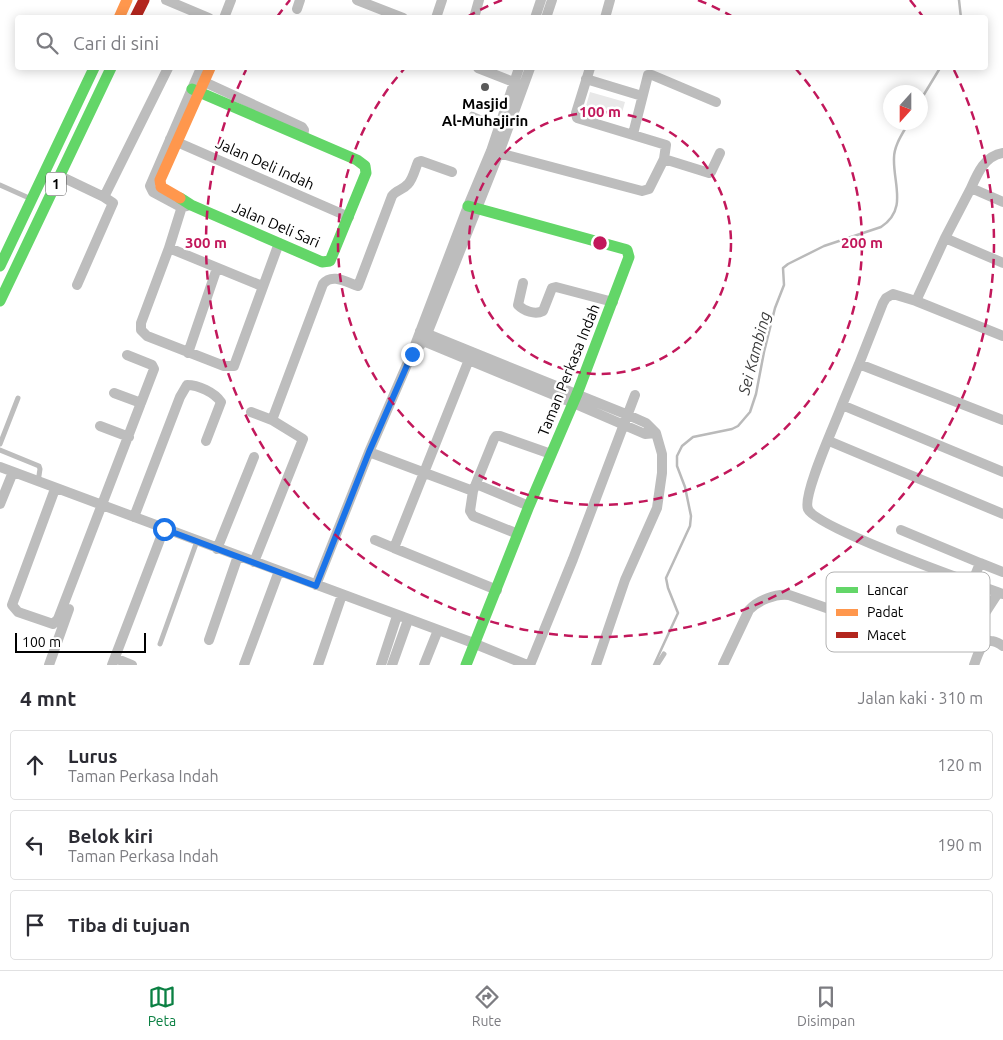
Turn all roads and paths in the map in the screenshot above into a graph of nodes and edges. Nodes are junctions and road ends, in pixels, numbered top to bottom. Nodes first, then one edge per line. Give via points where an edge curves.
1 (127, 0) edge
2 (144, 0) edge
3 (166, 0) edge
4 (231, 0) edge
5 (238, 0) edge
6 (356, 0) edge
7 (442, 0) edge
8 (479, 0) edge
9 (540, 0) edge
10 (552, 0) edge
11 (610, 0) edge
12 (381, 4) edge
13 (120, 15) edge
14 (136, 15) edge
15 (194, 15) edge
16 (225, 15) edge
17 (232, 15) edge
18 (398, 15) edge
19 (437, 15) edge
20 (475, 15) edge
21 (536, 15) edge
22 (547, 15) edge
23 (605, 15) edge
24 (93, 70) edge
25 (110, 70) edge
26 (167, 70) edge
27 (202, 70) edge
28 (209, 70) edge
29 (483, 70) edge
30 (519, 70) edge
31 (529, 70) edge
32 (589, 70) edge
33 (586, 79) junction
34 (519, 84) junction
35 (198, 85) junction
36 (642, 96) junction
37 (716, 102) dead end
38 (472, 114) dead end
39 (500, 126) junction
40 (633, 134) junction
41 (174, 140) junction
42 (495, 152) junction
43 (720, 153) dead end
44 (1003, 153) edge
45 (664, 159) junction
46 (452, 172) dead end
47 (60, 176) junction
48 (0, 185) edge
49 (971, 188) junction
50 (104, 197) junction
51 (31, 199) junction
52 (1003, 202) edge
53 (185, 204) junction
54 (472, 208) junction
55 (348, 217) junction
56 (945, 238) junction
57 (279, 243) junction
58 (169, 248) junction
59 (22, 256) junction
60 (2, 258) edge
61 (1003, 262) edge
62 (217, 268) junction
63 (523, 283) dead end
64 (77, 285) dead end
65 (262, 286) junction
66 (0, 301) edge
67 (916, 301) junction
68 (613, 302) junction
69 (422, 336) junction
70 (1003, 336) edge
71 (188, 353) junction
72 (127, 355) dead end
73 (470, 356) junction
74 (859, 364) junction
75 (114, 393) dead end
76 (635, 394) dead end
77 (18, 398) dead end
78 (575, 399) junction
79 (141, 403) junction
80 (842, 405) junction
81 (604, 411) junction
82 (251, 412) dead end
83 (628, 415) junction
84 (1002, 418) edge
85 (272, 420) junction
86 (624, 425) junction
87 (100, 426) dead end
88 (656, 433) junction
89 (129, 438) junction
90 (206, 441) dead end
91 (829, 441) junction
92 (0, 444) edge
93 (0, 450) edge
94 (369, 452) junction
95 (551, 454) junction
96 (254, 457) dead end
97 (0, 467) edge
98 (13, 472) junction
99 (1003, 472) edge
100 (424, 474) junction
101 (38, 482) junction
102 (474, 487) junction
103 (56, 489) junction
104 (0, 504) edge
105 (103, 506) junction
106 (529, 506) junction
107 (1003, 514) edge
108 (134, 517) junction
109 (164, 529) junction
110 (901, 530) dead end
111 (518, 534) junction
112 (375, 540) dead end
113 (197, 541) junction
114 (394, 548) junction
115 (218, 549) junction
116 (238, 556) junction
117 (254, 562) junction
118 (980, 563) junction
119 (278, 571) junction
120 (939, 572) edge
121 (976, 572) edge
122 (1003, 572) edge
123 (316, 586) junction
124 (497, 590) junction
125 (1001, 594) edge
126 (342, 595) junction
127 (826, 608) edge
128 (990, 609) edge
129 (397, 616) junction
130 (408, 620) junction
131 (438, 630) junction
132 (209, 640) dead end
133 (990, 641) edge
134 (160, 644) dead end
135 (474, 644) junction
136 (1003, 646) edge
137 (980, 652) edge
138 (664, 654) dead end
139 (113, 662) edge
140 (49, 665) edge
141 (132, 665) edge
142 (244, 665) edge
143 (318, 665) edge
144 (381, 665) edge
145 (392, 665) edge
146 (424, 665) edge
147 (466, 665) edge
148 (529, 665) edge
149 (596, 665) edge
150 (656, 665) edge
151 (723, 665) edge
152 (974, 665) edge

1 - 13 main road
2 - 14 main road
3 - 15 street
4 - 16 street
5 - 17 street
6 - 12 street
7 - 19 street
8 - 20 street
9 - 21 street
10 - 22 street
11 - 23 street
12 - 18 street
24 - 51 main road, 1
25 - 47 main road, 1
26 - 50 street
27 - 35 street
28 - 35 main road
29 - 34 street
30 - 34 street
31 - 34 street
32 - 33 street
33 - 36 street
33 - 40 street via 576,113 578,118
34 - 39 street
34 - 42 street
35 - 41 main road
35 - 55 main road, Jalan Deli Sari via 365,166 366,176
36 - 37 street via 646,78 652,75
36 - 40 street
38 - 39 lane
39 - 42 street
40 - 45 street via 666,145
41 - 53 main road, Jalan Deli Sari via 160,184
41 - 55 street, Jalan Deli Indah
42 - 45 street via 644,192 649,189
42 - 54 street
43 - 45 street via 709,173
44 - 49 street via 986,161
46 - 85 street via 418,162 410,182 392,196 358,286 333,278 323,284
47 - 50 street
47 - 59 main road, 1
48 - 51 lane
49 - 52 street
49 - 56 street
50 - 64 street via 113,203
51 - 60 main road, 1
53 - 57 main road, Jalan Deli Sari
53 - 58 street
54 - 68 main road, Taman Perkasa Indah via 627,250 629,260
54 - 69 street
55 - 57 main road, Jalan Deli Sari via 328,262
56 - 61 street
56 - 67 street
57 - 65 street
58 - 62 street
58 - 71 street via 141,330 147,336
59 - 60 main road
59 - 66 main road, 1
62 - 65 street
62 - 71 street
63 - 68 street via 518,305 530,312 543,311 552,288 556,287
65 - 71 street via 234,366 224,366
67 - 70 street
67 - 74 street via 897,295 886,298
68 - 78 main road, Taman Perkasa Indah
69 - 73 street
69 - 94 street
72 - 79 street via 154,368
73 - 78 street
73 - 100 street
74 - 80 street
74 - 84 street
75 - 79 street
76 - 83 street
77 - 92 lane
78 - 81 street
78 - 95 main road, Taman Perkasa Indah
79 - 89 street
80 - 91 street
80 - 99 street
81 - 83 street
81 - 86 street
82 - 85 street
83 - 86 street
83 - 88 street via 646,423
85 - 117 street via 303,439
86 - 88 street via 645,434
86 - 148 street
87 - 89 street
88 - 149 street via 662,454 656,508 625,580
89 - 105 street
90 - 108 street via 221,402 210,392 187,385
91 - 107 street
91 - 120 street via 811,484 808,509 814,516 847,533
93 - 101 lane via 39,466
94 - 100 street
94 - 123 street
95 - 102 street via 496,436
95 - 106 main road, Taman Perkasa Indah
96 - 115 street
97 - 98 street
98 - 101 street
98 - 104 street
100 - 102 street
100 - 114 street
101 - 103 street
102 - 106 street
102 - 111 street via 470,511 473,516
103 - 105 street
103 - 105 street via 12,605 18,612 56,623
105 - 108 street
105 - 140 street
106 - 111 main road, Taman Perkasa Indah
108 - 109 street
109 - 113 street
109 - 139 street
110 - 118 street
111 - 124 main road, Taman Perkasa Indah
112 - 114 street
113 - 115 street
113 - 134 lane
114 - 124 street
115 - 116 street
116 - 117 street
116 - 132 street
117 - 119 street
118 - 121 street
118 - 122 street
119 - 123 street
119 - 142 street
123 - 126 street
124 - 135 main road, Taman Perkasa Indah
125 - 128 street
126 - 129 street
126 - 143 street
127 - 151 street via 788,595 776,595 756,604 749,610
129 - 130 street
129 - 144 street
130 - 131 street
130 - 145 street
131 - 135 street
131 - 146 street
133 - 136 street
135 - 147 main road, Taman Perkasa Indah
135 - 148 street
137 - 152 street
138 - 150 lane
139 - 141 street

